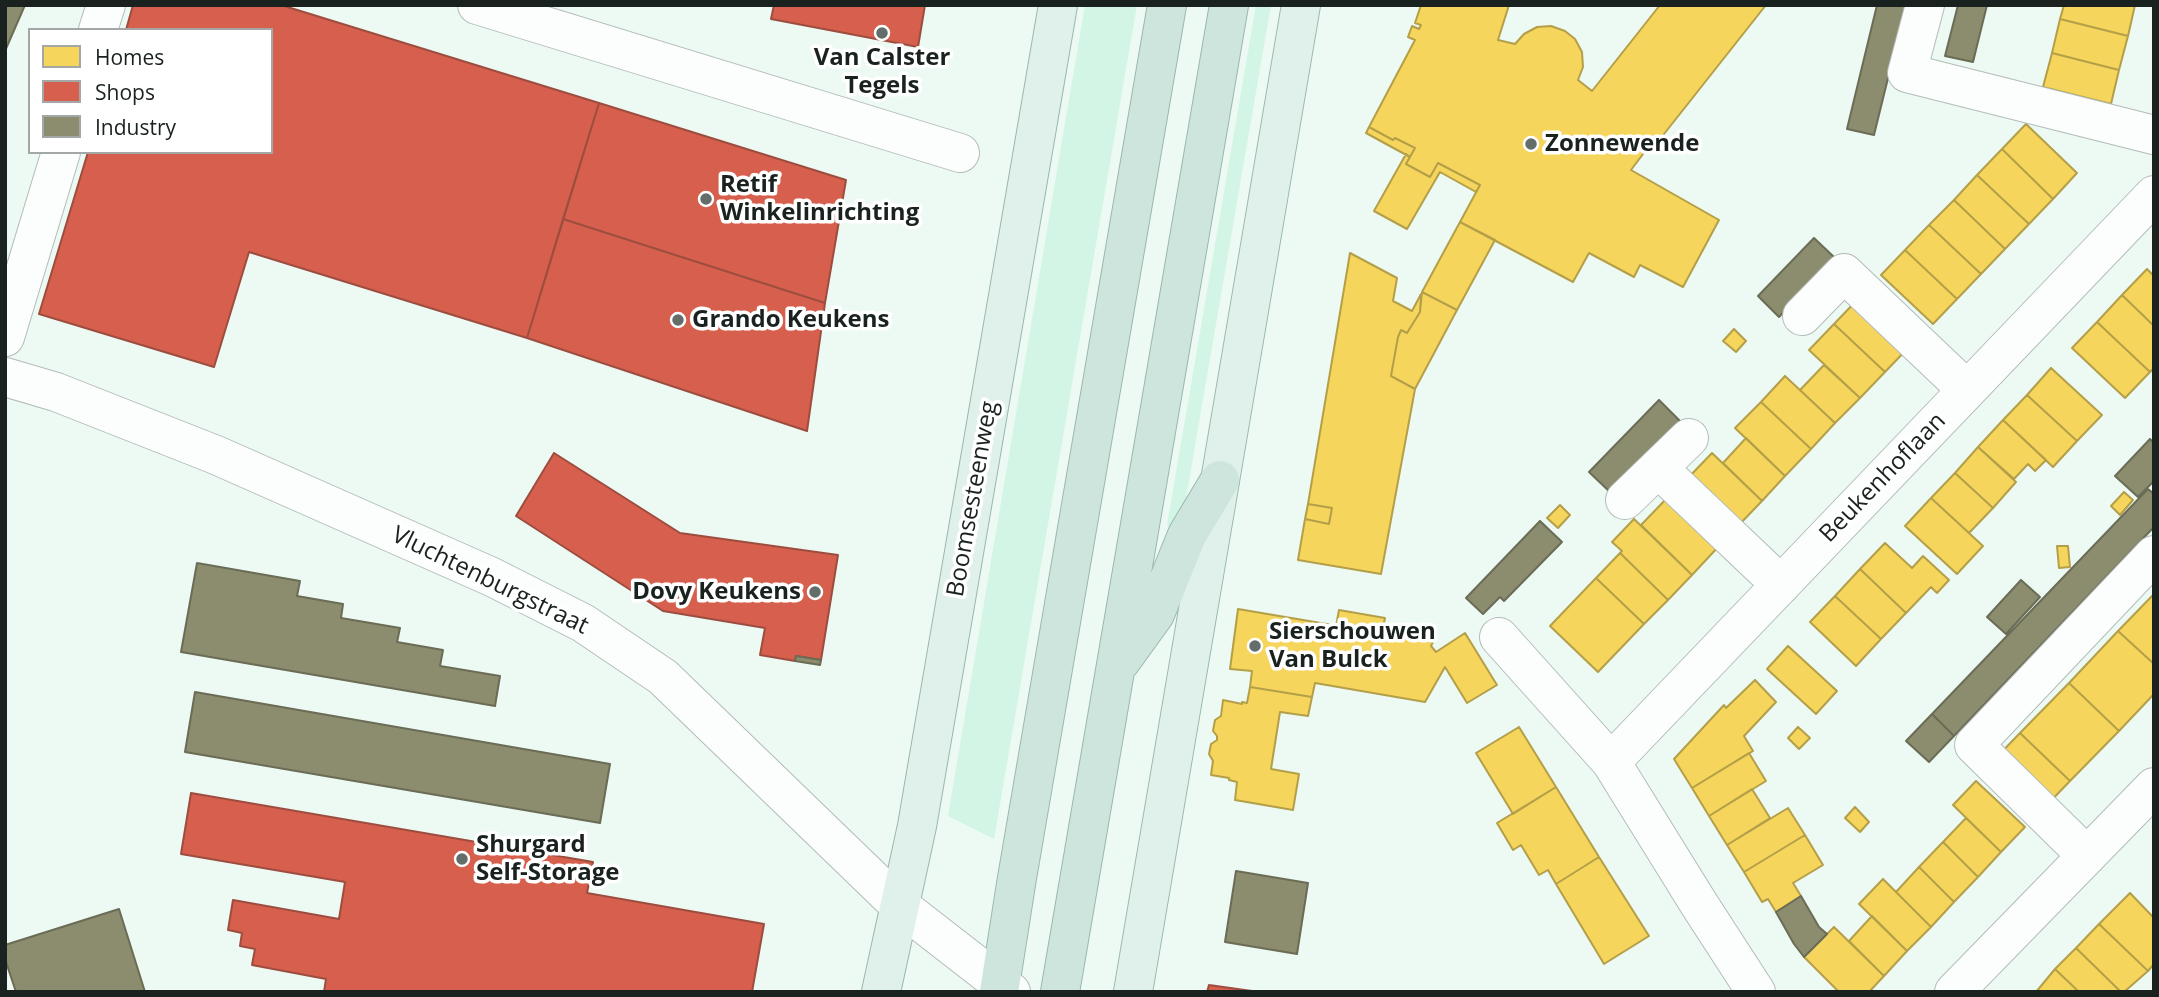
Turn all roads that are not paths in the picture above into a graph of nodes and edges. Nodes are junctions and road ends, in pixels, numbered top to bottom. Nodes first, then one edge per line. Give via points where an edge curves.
1 (106, 5) edge
2 (477, 5) edge
3 (1058, 5) edge
4 (1167, 5) edge
5 (1229, 5) edge
6 (1301, 5) edge
7 (1925, 5) edge
8 (99, 28) edge
9 (2154, 135) edge
10 (960, 153) dead end
11 (60, 154) edge
12 (2154, 195) edge
13 (1802, 316) dead end
14 (5, 337) edge
15 (5, 377) edge
16 (1966, 390) junction
17 (1689, 438) dead end
18 (1658, 468) junction
19 (1220, 480) junction
20 (1625, 500) dead end
21 (2154, 555) edge
22 (1781, 585) junction
23 (1499, 637) dead end
24 (1115, 668) junction
25 (1958, 750) dead end
26 (1611, 762) junction
27 (2147, 808) edge
28 (2083, 860) junction
29 (899, 905) junction
30 (1003, 989) edge
31 (881, 992) edge
32 (1060, 992) edge
33 (1133, 992) edge
34 (1756, 992) edge
35 (1954, 992) edge

1 - 8 street
2 - 10 street
3 - 29 main road, Boomsesteenweg via 922,801
4 - 30 highway via 1017,877
5 - 24 highway
6 - 19 main road
7 - 9 street via 1908,74
11 - 14 street
12 - 16 street, Beukenhoflaan
13 - 16 street via 1844,274
15 - 29 street, Vluchtenburgstraat via 56,392 216,455 583,623 663,677
16 - 22 street, Beukenhoflaan
17 - 18 street
18 - 20 street
18 - 22 street
19 - 24 highway via 1187,535 1156,614
19 - 33 main road
21 - 28 street via 1974,745
22 - 26 street, Beukenhoflaan
23 - 26 street
24 - 32 highway
25 - 28 street
26 - 34 street
27 - 28 street
28 - 35 street
29 - 30 street, Vluchtenburgstraat
29 - 31 main road, Boomsesteenweg

